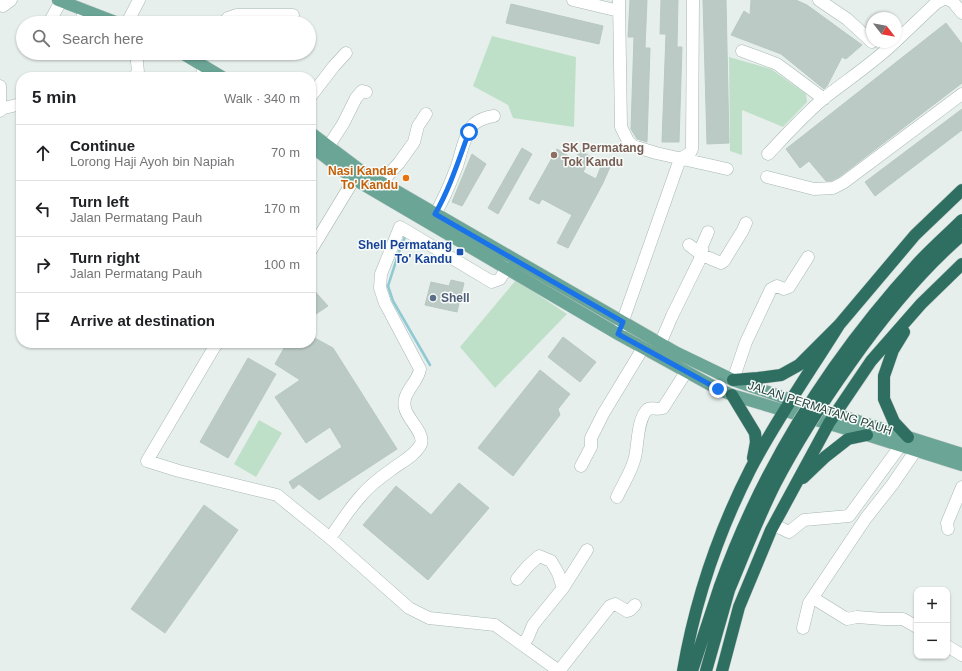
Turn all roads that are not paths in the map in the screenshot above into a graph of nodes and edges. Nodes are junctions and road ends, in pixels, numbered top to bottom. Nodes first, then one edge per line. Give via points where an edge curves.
1 (11, 0) edge
2 (60, 0) edge
3 (139, 0) edge
4 (573, 0) edge
5 (693, 0) edge
6 (819, 0) edge
7 (942, 0) edge
8 (949, 0) edge
9 (0, 5) edge
10 (619, 5) edge
11 (85, 10) junction
12 (962, 14) edge
13 (52, 16) edge
14 (83, 16) edge
15 (100, 16) edge
16 (131, 16) edge
17 (234, 16) edge
18 (293, 16) dead end
19 (866, 36) edge
20 (902, 36) edge
21 (879, 48) edge
22 (889, 48) edge
23 (742, 51) dead end
24 (346, 53) dead end
25 (884, 53) junction
26 (138, 60) edge
27 (200, 64) edge
28 (138, 72) edge
29 (214, 72) edge
30 (0, 86) edge
31 (316, 89) edge
32 (366, 92) dead end
33 (962, 94) edge
34 (824, 99) junction
35 (16, 105) edge
36 (0, 110) edge
37 (426, 114) dead end
38 (494, 116) dead end
39 (316, 137) edge
40 (328, 147) junction
41 (316, 149) edge
42 (768, 154) dead end
43 (680, 158) junction
44 (727, 169) dead end
45 (357, 175) junction
46 (767, 178) dead end
47 (383, 184) junction
48 (962, 190) edge
49 (430, 218) junction
50 (962, 220) edge
51 (746, 222) dead end
52 (708, 232) dead end
53 (962, 235) edge
54 (418, 237) junction
55 (316, 242) edge
56 (689, 245) dead end
57 (702, 254) junction
58 (808, 257) dead end
59 (512, 258) junction
60 (962, 264) edge
61 (506, 269) junction
62 (921, 304) junction
63 (623, 322) junction
64 (840, 326) junction
65 (618, 334) junction
66 (660, 344) junction
67 (214, 348) edge
68 (643, 348) junction
69 (686, 372) junction
70 (733, 380) junction
71 (732, 395) junction
72 (791, 400) junction
73 (785, 411) junction
74 (832, 418) junction
75 (867, 435) junction
76 (904, 441) junction
77 (916, 450) junction
78 (962, 454) edge
79 (962, 465) edge
80 (581, 466) dead end
81 (751, 469) junction
82 (962, 488) edge
83 (791, 492) junction
84 (617, 497) dead end
85 (774, 525) junction
86 (948, 529) dead end
87 (330, 538) junction
88 (587, 550) dead end
89 (517, 579) dead end
90 (563, 588) junction
91 (725, 588) junction
92 (813, 598) junction
93 (635, 605) dead end
94 (914, 625) edge
95 (803, 628) dead end
96 (523, 645) junction
97 (950, 648) edge
98 (962, 655) edge
99 (559, 671) edge
100 (684, 671) edge
101 (692, 671) edge
102 (706, 671) edge
103 (722, 671) edge

1 - 9 street via 3,6
2 - 11 main road
2 - 13 street
3 - 16 street
4 - 10 street
5 - 43 street via 692,149
6 - 19 street via 847,19
7 - 20 street
8 - 12 street
10 - 43 street via 621,127 628,142 633,146
11 - 14 street
11 - 15 main road
17 - 18 street
21 - 25 street
22 - 25 street
23 - 34 street via 777,64
24 - 31 street
25 - 34 street
26 - 28 street
27 - 29 main road
30 - 36 street
32 - 40 street via 362,91 356,98
33 - 46 street via 833,188 814,189
34 - 42 street
35 - 36 street
37 - 47 street via 418,126 414,142
38 - 49 street via 474,124 441,203
39 - 40 main road, JALAN PERMATANG PAUH
40 - 45 main road, JALAN PERMATANG PAUH
41 - 45 main road, JALAN PERMATANG PAUH
43 - 44 street
43 - 63 street
45 - 47 main road, JALAN PERMATANG PAUH
45 - 49 main road, JALAN PERMATANG PAUH
45 - 55 street
47 - 49 main road, JALAN PERMATANG PAUH
48 - 64 highway via 915,235
49 - 54 street
49 - 59 main road, JALAN PERMATANG PAUH
49 - 61 main road, JALAN PERMATANG PAUH
50 - 91 highway, bridge via 919,262 872,315 818,389 764,482 728,563
51 - 57 street via 724,261 717,262
52 - 57 street via 702,246
53 - 91 highway, bridge via 909,288 869,336 828,395 775,485
54 - 61 street via 492,282 500,279
54 - 87 street via 400,227 381,274 380,288 385,303 420,370 405,397 404,408 421,435 422,442 415,452 361,495
56 - 57 street
57 - 66 street
58 - 70 street via 789,287 784,289 777,286 771,289 746,342
59 - 61 street
59 - 63 main road, JALAN PERMATANG PAUH
60 - 62 highway
61 - 65 main road, JALAN PERMATANG PAUH
62 - 74 highway via 871,361
62 - 76 highway via 893,350 884,376 884,399
63 - 65 street
63 - 66 main road, JALAN PERMATANG PAUH
64 - 70 highway via 799,365 781,374
64 - 72 highway
65 - 68 main road, JALAN PERMATANG PAUH
66 - 70 main road, JALAN PERMATANG PAUH
67 - 87 street via 147,461 277,495
68 - 69 main road, JALAN PERMATANG PAUH
68 - 80 street via 603,414
69 - 71 main road, JALAN PERMATANG PAUH
69 - 84 street via 663,408 651,408 644,414 638,432 634,465
70 - 72 main road, JALAN PERMATANG PAUH
71 - 73 main road, JALAN PERMATANG PAUH
71 - 81 highway via 755,433
72 - 73 highway
72 - 74 main road, JALAN PERMATANG PAUH
73 - 74 main road, JALAN PERMATANG PAUH
73 - 81 highway
74 - 75 main road, JALAN PERMATANG PAUH
74 - 76 main road, JALAN PERMATANG PAUH
74 - 83 highway
75 - 76 main road, JALAN PERMATANG PAUH
75 - 83 highway via 848,439 815,465
76 - 77 main road, JALAN PERMATANG PAUH
76 - 78 main road, JALAN PERMATANG PAUH
76 - 85 street via 849,516 804,520 789,532
77 - 79 main road, JALAN PERMATANG PAUH
77 - 92 street via 866,518
81 - 100 highway via 719,540 708,572 696,612
82 - 86 street
83 - 85 highway
85 - 103 highway via 739,607
87 - 96 street via 409,608 429,618 495,625
88 - 90 street
89 - 90 street via 539,556 551,561
90 - 96 street via 533,625
91 - 101 highway
91 - 102 highway
92 - 94 street via 847,618 902,618
92 - 95 street
93 - 99 street via 626,611 615,604 610,606
96 - 99 street
97 - 98 street

